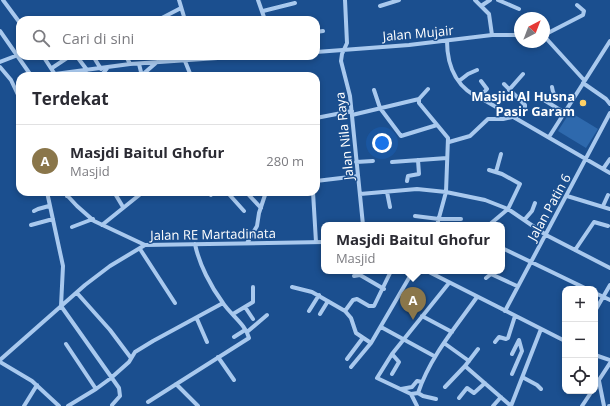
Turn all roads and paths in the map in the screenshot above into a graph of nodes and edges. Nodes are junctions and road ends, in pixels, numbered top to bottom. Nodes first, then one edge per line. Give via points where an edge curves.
1 (3, 0) edge
2 (179, 0) edge
3 (345, 0) edge
4 (399, 0) edge
5 (475, 0) edge
6 (490, 0) edge
7 (498, 0) edge
8 (258, 1) edge
9 (295, 3) dead end
10 (577, 5) dead end
11 (380, 6) dead end
12 (481, 6) junction
13 (181, 8) junction
14 (262, 9) junction
15 (519, 9) dead end
16 (166, 16) edge
17 (184, 16) edge
18 (264, 16) edge
19 (16, 18) edge
20 (0, 31) edge
21 (320, 31) edge
22 (323, 31) dead end
23 (550, 32) edge
24 (492, 35) junction
25 (514, 35) edge
26 (447, 41) junction
27 (610, 41) edge
28 (550, 42) edge
29 (345, 49) junction
30 (320, 52) edge
31 (16, 55) edge
32 (16, 56) edge
33 (20, 60) edge
34 (46, 60) edge
35 (64, 60) edge
36 (80, 60) edge
37 (95, 60) edge
38 (128, 60) edge
39 (197, 60) edge
40 (184, 61) junction
41 (0, 62) edge
42 (157, 62) junction
43 (130, 64) junction
44 (139, 64) junction
45 (108, 67) junction
46 (0, 68) edge
47 (52, 68) junction
48 (101, 69) junction
49 (87, 70) junction
50 (477, 70) dead end
51 (27, 72) edge
52 (53, 72) edge
53 (74, 72) edge
54 (104, 72) edge
55 (141, 72) edge
56 (146, 72) edge
57 (189, 72) edge
58 (523, 74) dead end
59 (459, 81) junction
60 (481, 81) dead end
61 (584, 82) junction
62 (504, 84) dead end
63 (552, 87) dead end
64 (428, 89) dead end
65 (374, 90) dead end
66 (509, 90) junction
67 (16, 91) edge
68 (479, 98) junction
69 (419, 99) junction
70 (544, 100) dead end
71 (572, 101) junction
72 (610, 103) edge
73 (380, 108) junction
74 (352, 113) junction
75 (564, 113) junction
76 (610, 113) edge
77 (320, 117) edge
78 (513, 118) junction
79 (437, 125) junction
80 (549, 137) junction
81 (449, 142) junction
82 (501, 154) dead end
83 (447, 158) junction
84 (586, 159) junction
85 (610, 159) edge
86 (418, 160) junction
87 (372, 161) dead end
88 (356, 162) junction
89 (392, 162) dead end
90 (603, 169) junction
91 (489, 170) dead end
92 (496, 172) junction
93 (610, 173) edge
94 (358, 176) junction
95 (320, 181) edge
96 (407, 181) dead end
97 (387, 192) junction
98 (446, 192) junction
99 (360, 194) junction
100 (608, 195) dead end
101 (48, 196) edge
102 (68, 196) edge
103 (116, 196) edge
104 (137, 196) edge
105 (231, 196) edge
106 (250, 196) edge
107 (264, 196) edge
108 (313, 196) edge
109 (568, 196) junction
110 (535, 203) dead end
111 (49, 206) junction
112 (259, 206) junction
113 (603, 206) junction
114 (123, 207) junction
115 (390, 207) dead end
116 (508, 209) junction
117 (610, 209) edge
118 (244, 210) dead end
119 (34, 211) dead end
120 (415, 216) dead end
121 (52, 219) junction
122 (93, 219) junction
123 (439, 219) junction
124 (461, 219) dead end
125 (526, 219) junction
126 (363, 222) edge
127 (438, 222) edge
128 (493, 222) edge
129 (31, 225) dead end
130 (102, 225) junction
131 (608, 226) dead end
132 (72, 227) dead end
133 (546, 235) junction
134 (316, 242) junction
135 (321, 242) edge
136 (245, 243) junction
137 (196, 244) junction
138 (145, 245) junction
139 (140, 249) junction
140 (505, 249) edge
141 (575, 250) junction
142 (531, 261) junction
143 (610, 268) edge
144 (390, 274) edge
145 (411, 274) edge
146 (432, 274) edge
147 (354, 276) dead end
148 (486, 278) dead end
149 (449, 283) junction
150 (610, 285) edge
151 (253, 286) dead end
152 (517, 286) junction
153 (581, 286) edge
154 (292, 287) dead end
155 (384, 289) junction
156 (77, 292) junction
157 (319, 295) junction
158 (598, 295) edge
159 (477, 297) junction
160 (603, 298) junction
161 (610, 300) edge
162 (328, 301) junction
163 (175, 303) dead end
164 (223, 303) junction
165 (61, 306) junction
166 (598, 306) edge
167 (245, 307) junction
168 (309, 311) dead end
169 (345, 311) junction
170 (505, 311) junction
171 (233, 314) junction
172 (320, 314) dead end
173 (268, 315) dead end
174 (422, 316) junction
175 (515, 316) junction
176 (197, 319) junction
177 (253, 319) dead end
178 (381, 327) junction
179 (541, 329) junction
180 (246, 331) junction
181 (452, 332) junction
182 (234, 337) dead end
183 (362, 339) junction
184 (404, 340) junction
185 (562, 340) edge
186 (207, 342) dead end
187 (495, 342) dead end
188 (371, 343) junction
189 (444, 343) junction
190 (66, 344) dead end
191 (478, 349) dead end
192 (392, 354) junction
193 (512, 354) dead end
194 (434, 356) junction
195 (598, 356) edge
196 (218, 357) junction
197 (131, 358) junction
198 (347, 359) dead end
199 (610, 360) edge
200 (0, 361) edge
201 (469, 361) junction
202 (518, 362) junction
203 (610, 363) edge
204 (527, 365) junction
205 (465, 366) junction
206 (351, 367) dead end
207 (392, 374) dead end
208 (512, 374) dead end
209 (111, 378) junction
210 (524, 378) junction
211 (234, 380) dead end
212 (598, 381) joint
213 (422, 382) junction
214 (485, 383) junction
215 (176, 384) junction
216 (37, 385) junction
217 (444, 388) dead end
218 (96, 389) junction
219 (400, 389) junction
220 (541, 389) dead end
221 (418, 393) junction
222 (411, 394) junction
223 (590, 394) edge
224 (502, 397) junction
225 (459, 398) dead end
226 (436, 399) dead end
227 (148, 402) dead end
228 (112, 405) dead end
229 (24, 406) edge
230 (59, 406) edge
231 (68, 406) edge
232 (198, 406) edge
233 (417, 406) edge
234 (493, 406) edge
235 (511, 406) edge
236 (582, 406) edge
237 (604, 406) edge

1 - 19 street
2 - 13 street
3 - 29 street, Jalan Nila Raya
4 - 11 street
5 - 12 street
6 - 12 street
7 - 15 street
8 - 14 street
9 - 14 street
10 - 23 street via 583,14
12 - 24 street via 490,18
13 - 16 street
13 - 17 street
14 - 18 street
20 - 31 street
21 - 22 street
24 - 25 street, Jalan Mujair
24 - 26 street, Jalan Mujair
26 - 29 street, Jalan Mujair
26 - 59 street via 449,61
27 - 61 street
28 - 61 street
29 - 30 street, Jalan Mujair
29 - 74 street, Jalan Nila Raya via 341,61 348,83
32 - 41 street
33 - 51 street
34 - 47 street
35 - 47 street
36 - 49 street
37 - 48 street
38 - 43 street
39 - 40 street
40 - 42 street
40 - 57 street
42 - 44 street
42 - 56 street
43 - 44 street
43 - 45 street
44 - 55 street
45 - 48 street
45 - 54 street
46 - 67 street via 11,80
47 - 52 street
48 - 49 street
49 - 53 street
50 - 59 street
58 - 66 street
59 - 68 street via 469,93
60 - 68 street via 487,89
61 - 71 street
61 - 72 street
62 - 66 street
63 - 71 street via 556,98
64 - 69 street
65 - 73 street
66 - 78 street via 526,106
68 - 78 street
69 - 73 street
69 - 79 street via 420,105
70 - 75 street
71 - 75 street
73 - 74 street
73 - 79 street via 402,137
74 - 77 street
74 - 88 street, Jalan Nila Raya
75 - 80 street
76 - 84 street, Jalan Patin 6
78 - 80 street
78 - 81 street via 488,119 470,136
79 - 81 street
80 - 84 street
81 - 83 street
82 - 92 street
83 - 86 street
83 - 98 street
84 - 90 street
84 - 109 street, Jalan Patin 6
85 - 90 street
86 - 89 street
86 - 96 street via 419,174 408,176
87 - 88 street
88 - 94 street, Jalan Nila Raya
90 - 93 street
91 - 92 street
92 - 116 street via 520,184
94 - 95 street
94 - 99 street, Jalan Nila Raya
97 - 98 street via 417,189
97 - 99 street
97 - 115 street
98 - 116 street via 484,200
98 - 123 street
99 - 126 street, Jalan Nila Raya
100 - 113 street
101 - 111 street
102 - 122 street
103 - 114 street
104 - 114 street
105 - 118 street
106 - 112 street
107 - 112 street
108 - 134 street
109 - 113 street
109 - 133 street, Jalan Patin 6
110 - 125 street
111 - 119 street
111 - 121 street
112 - 136 street via 257,226
113 - 117 street
114 - 130 street
116 - 125 street
116 - 128 street
120 - 123 street
121 - 129 street
121 - 165 street via 63,266
122 - 130 street
122 - 132 street
123 - 124 street
123 - 127 street
125 - 133 street
130 - 138 street
131 - 141 street via 594,222
133 - 141 street
133 - 142 street, Jalan Patin 6
134 - 135 street, Jalan RE Martadinata
134 - 136 street, Jalan RE Martadinata
136 - 137 street, Jalan RE Martadinata
137 - 138 street, Jalan RE Martadinata
137 - 164 street via 200,259
138 - 139 street, Jalan RE Martadinata
139 - 156 street, Jalan RE Martadinata via 110,266
139 - 163 street
140 - 142 street
141 - 143 street
142 - 152 street, Jalan Patin 6
142 - 153 street
144 - 155 street
145 - 178 street
146 - 149 street
147 - 155 street via 360,275
148 - 152 street via 491,274
149 - 159 street
149 - 174 street
150 - 160 street
151 - 167 street via 253,301
152 - 170 street, Jalan Patin 6
154 - 157 street
155 - 169 street via 374,306 354,299
156 - 165 street, Jalan RE Martadinata
156 - 197 street
157 - 162 street
157 - 168 street
158 - 160 street
159 - 170 street
159 - 181 street
160 - 161 street
160 - 166 street
162 - 169 street
162 - 172 street
164 - 171 street
164 - 176 street
165 - 200 street, Jalan RE Martadinata
165 - 209 street
167 - 171 street
167 - 177 street
169 - 183 street via 351,318 354,331
170 - 175 street
171 - 180 street
173 - 180 street
174 - 181 street
174 - 184 street
175 - 179 street
175 - 187 street via 508,338 499,337
176 - 186 street
176 - 197 street via 153,340 135,352
178 - 184 street
178 - 188 street
179 - 185 street
179 - 204 street
180 - 182 street
180 - 196 street via 248,339
181 - 189 street
183 - 188 street
183 - 198 street
184 - 192 street
184 - 194 street
188 - 206 street
189 - 194 street
189 - 201 street
190 - 218 street
191 - 201 street
192 - 207 street via 399,362
192 - 219 street via 377,378
193 - 202 street via 520,340 522,350
194 - 213 street
195 - 199 street
196 - 211 street
196 - 215 street
197 - 209 street
200 - 216 street
201 - 205 street
202 - 204 street
202 - 208 street
203 - 212 street
204 - 210 street
205 - 214 street
205 - 217 street
209 - 218 street
209 - 228 street via 120,394
210 - 220 street via 537,384
210 - 235 street
212 - 237 street
213 - 219 street via 418,381 412,387
213 - 221 street
214 - 224 street
214 - 225 street via 474,393 466,389
215 - 227 street
215 - 232 street
216 - 229 street
216 - 230 street
218 - 231 street
219 - 222 street
221 - 222 street
221 - 226 street
222 - 233 street
223 - 236 street
224 - 234 street
224 - 235 street

